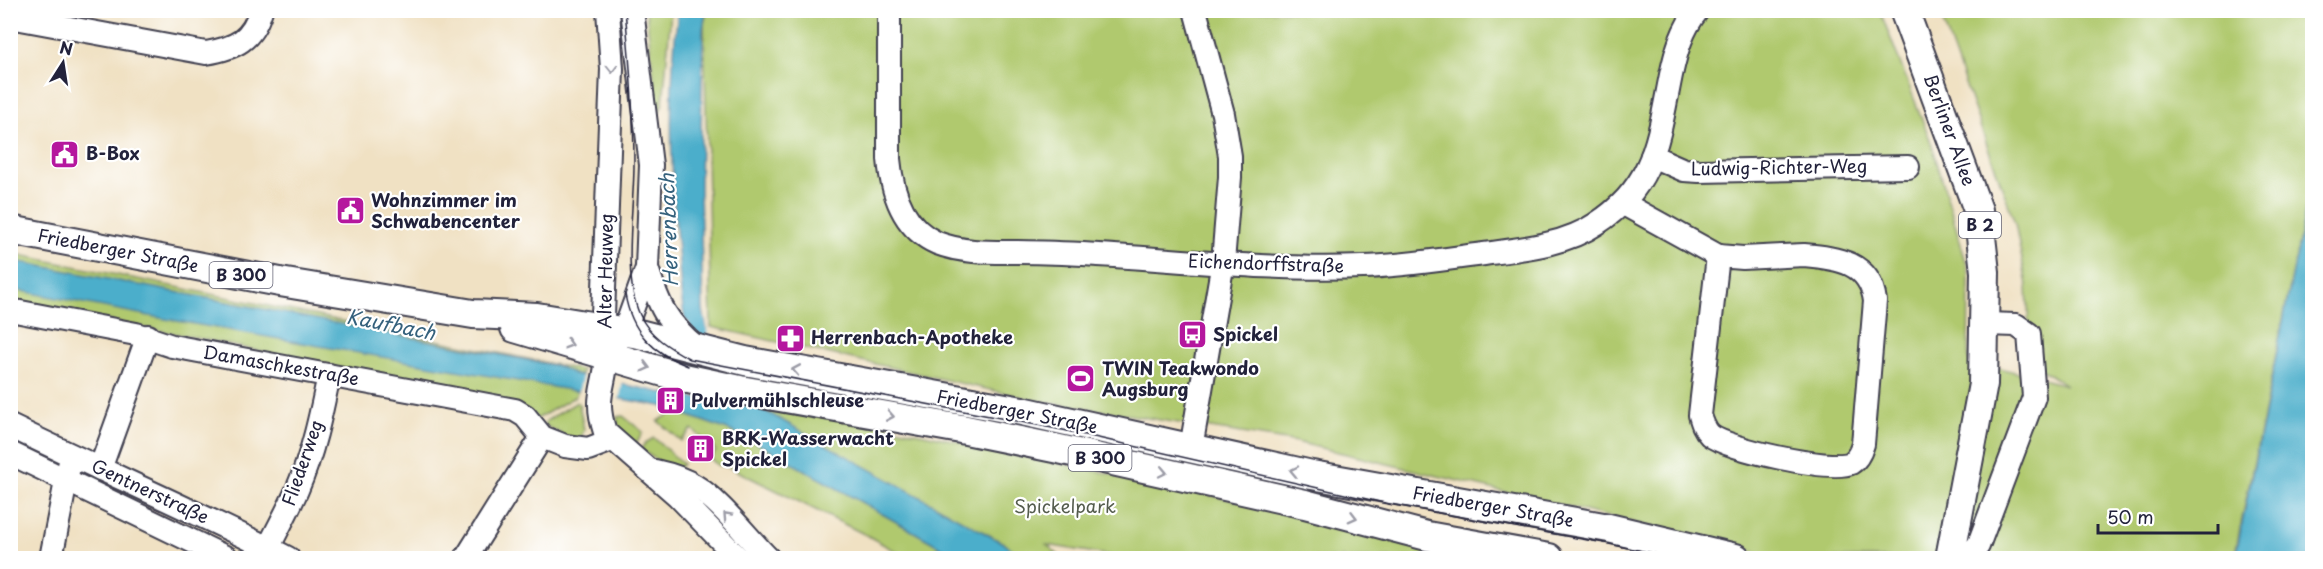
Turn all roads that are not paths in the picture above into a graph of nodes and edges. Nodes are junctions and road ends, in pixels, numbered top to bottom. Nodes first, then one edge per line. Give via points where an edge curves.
1 (261, 10) edge
2 (608, 10) edge
3 (632, 10) edge
4 (890, 10) edge
5 (1195, 10) edge
6 (1698, 10) edge
7 (1904, 10) edge
8 (10, 17) edge
9 (1652, 156) junction
10 (1908, 167) dead end
11 (1624, 204) junction
12 (10, 230) edge
13 (1718, 256) junction
14 (1223, 262) junction
15 (647, 268) junction
16 (10, 310) edge
17 (473, 314) junction
18 (1986, 324) junction
19 (613, 330) junction
20 (148, 336) junction
21 (683, 341) junction
22 (606, 365) junction
23 (329, 375) junction
24 (10, 426) edge
25 (542, 437) junction
26 (612, 440) junction
27 (1191, 448) junction
28 (10, 453) edge
29 (71, 456) junction
30 (645, 468) junction
31 (100, 469) junction
32 (66, 480) junction
33 (268, 548) junction
34 (1960, 556) edge
35 (51, 558) edge
36 (227, 558) edge
37 (288, 558) edge
38 (466, 558) edge
39 (738, 558) edge
40 (768, 558) edge
41 (1549, 558) edge
42 (1736, 558) edge

1 - 8 street via 248,36 236,45 206,53
2 -> 19 street, Alter Heuweg via 612,69 603,306
3 - 15 street, Alter Heuweg via 651,165
4 - 14 street, Eichendorffstraße via 891,184 904,213 924,236 966,251
5 - 14 street via 1218,93 1230,156
6 - 9 street, Eichendorffstraße via 1680,40
7 - 18 main road, Berliner Allee / B 2 via 1978,210
9 - 10 street, Ludwig-Richter-Weg via 1671,166 1699,171
9 - 11 street, Eichendorffstraße
11 - 13 street
11 - 14 street, Eichendorffstraße via 1568,238 1494,252 1363,267
12 - 17 main road, Friedberger Straße / B 300
13 - 13 street via 1700,403 1703,426 1718,440 1775,456 1828,465 1854,461 1863,444 1875,301 1865,274 1852,264 1823,257
14 - 27 street
15 - 19 street, Alter Heuweg via 628,321
15 - 21 street via 656,296
16 - 20 street, Damaschkestraße
17 - 19 main road, Friedberger Straße / B 300 via 537,317
17 -> 22 main road, Friedberger Straße / B 300
18 - 34 main road, Berliner Allee / B 2 via 1983,384
18 - 34 street, Berliner Allee via 2016,326 2029,334 2034,397 1978,546
19 - 21 main road, Friedberger Straße / B 300
19 - 22 street, Alter Heuweg
20 - 23 street, Damaschkestraße via 172,346
20 - 31 street
27 -> 21 main road, Friedberger Straße / B 300 via 1022,411 735,358
22 - 26 street, Alter Heuweg via 600,417 604,432
22 -> 41 main road, Friedberger Straße / B 300 via 1070,451 1427,536
23 - 25 street, Damaschkestraße via 515,410
23 - 33 street, Fliederweg via 307,464
24 - 29 street, Gentnerstraße
25 - 26 street via 577,449 594,448
25 - 38 street
26 - 30 street
42 -> 27 main road, Friedberger Straße / B 300 via 1603,526 1312,475
28 - 32 street, Gentnerstraße
29 - 31 street, Gentnerstraße
29 - 32 street
30 - 39 street
40 -> 30 street via 696,486
31 - 33 street, Gentnerstraße
32 - 35 street
32 - 36 street, Gentnerstraße
33 - 37 street, Gentnerstraße

